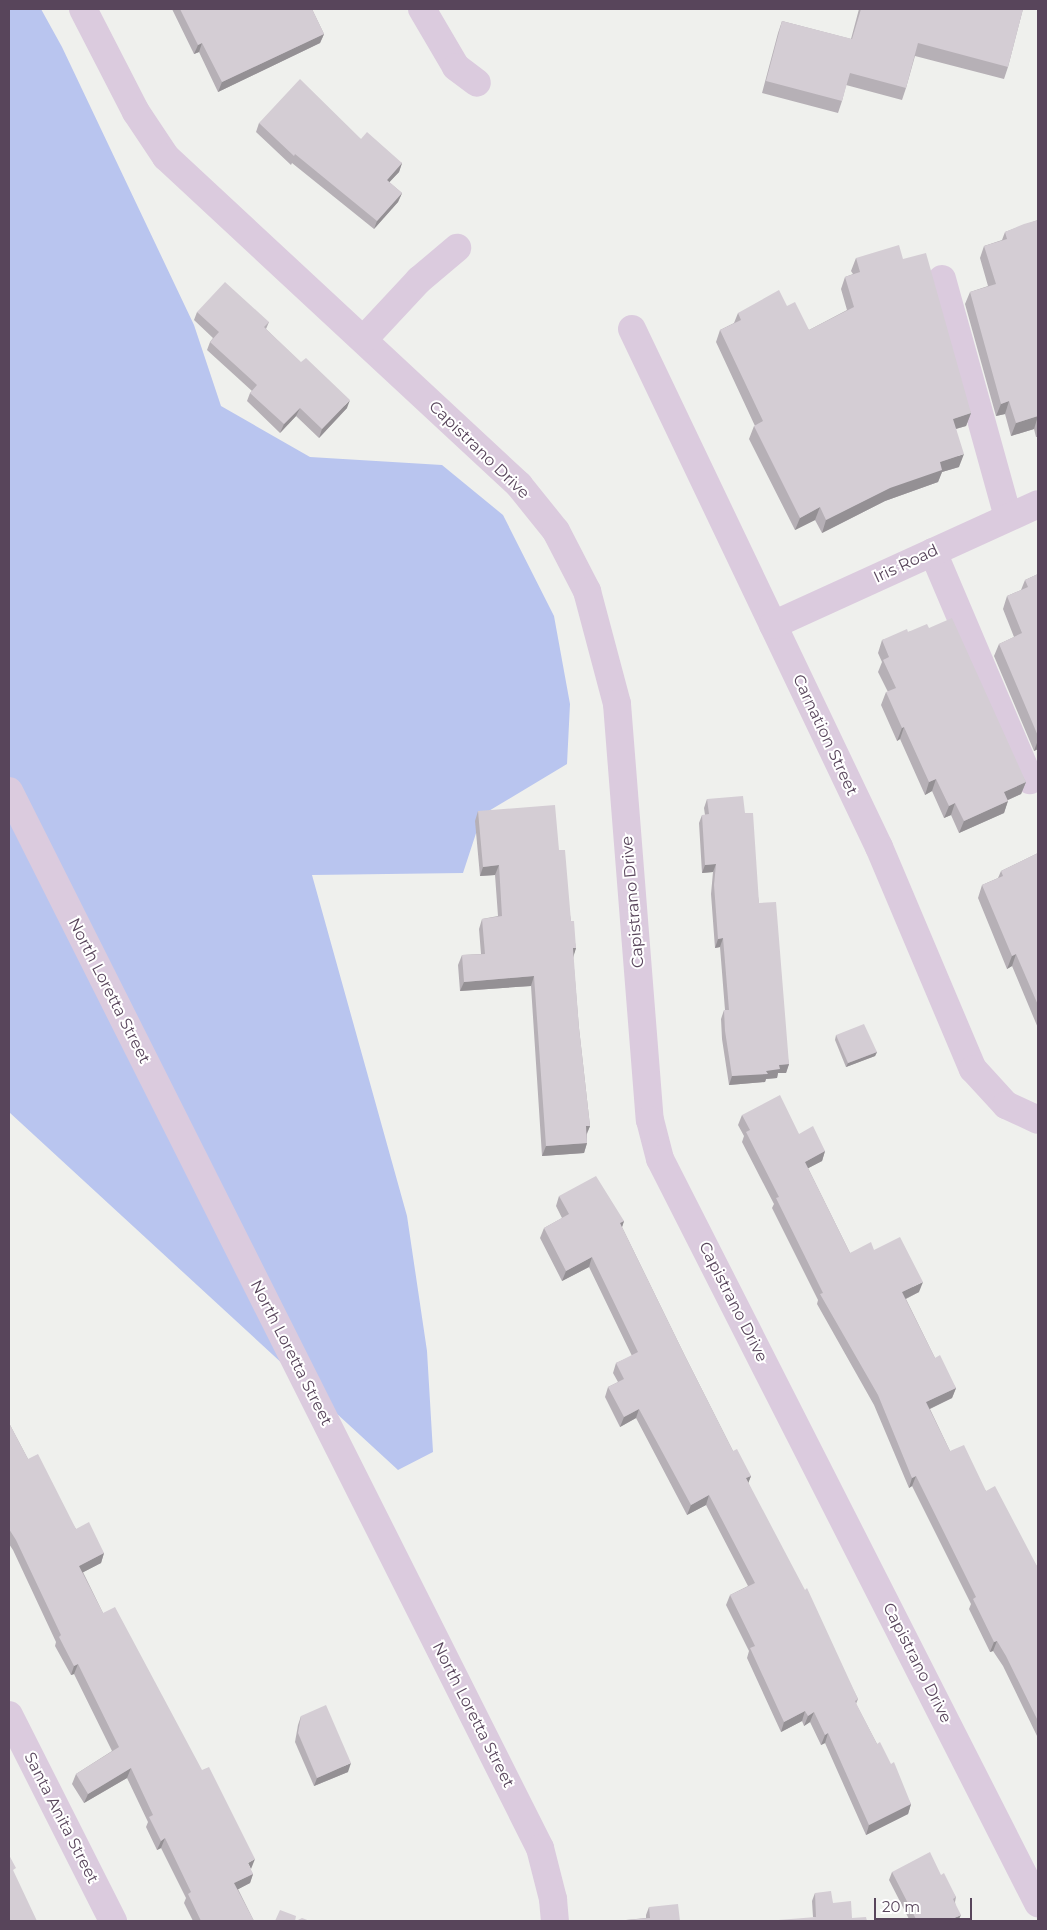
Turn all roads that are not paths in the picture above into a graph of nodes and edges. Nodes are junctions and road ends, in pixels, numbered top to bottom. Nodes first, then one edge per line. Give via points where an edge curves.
1 (83, 9) edge
2 (422, 9) edge
3 (477, 83) dead end
4 (457, 248) dead end
5 (942, 279) dead end
6 (632, 329) dead end
7 (364, 340) junction
8 (1038, 504) edge
9 (1008, 517) junction
10 (933, 552) junction
11 (773, 625) junction
12 (1030, 780) dead end
13 (9, 792) edge
14 (1038, 1120) edge
15 (9, 1715) edge
16 (1038, 1903) edge
17 (113, 1921) edge
18 (555, 1921) edge

1 - 7 street, Capistrano Drive via 136,112 166,157
2 - 3 street via 456,68
4 - 7 street via 419,280
5 - 9 street
6 - 11 street, Carnation Street
7 - 16 street, Capistrano Drive via 519,485 556,531 587,591 617,704 650,1120 660,1159
8 - 9 street, Iris Road
9 - 10 street, Iris Road
10 - 11 street, Iris Road
10 - 12 street
11 - 14 street, Carnation Street via 879,847 973,1069 1006,1105
13 - 18 street, North Loretta Street via 540,1848
15 - 17 street, Santa Anita Street

